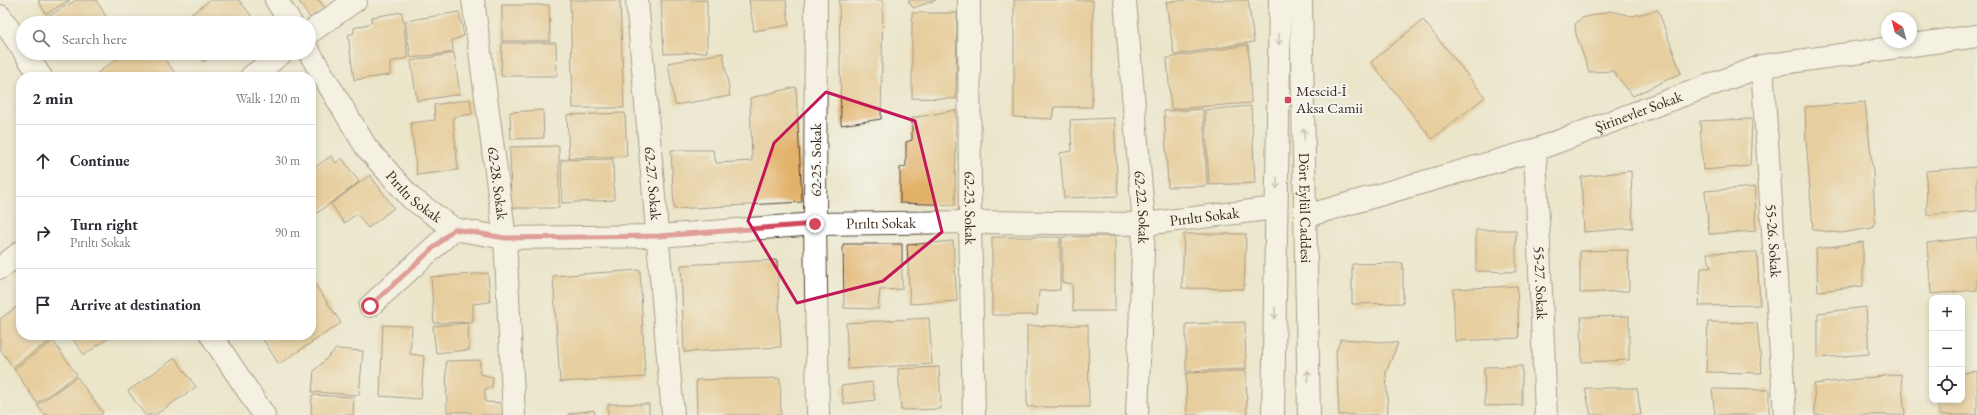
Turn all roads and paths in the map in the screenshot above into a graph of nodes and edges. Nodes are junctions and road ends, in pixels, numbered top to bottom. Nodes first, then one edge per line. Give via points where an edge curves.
1 (276, 0) edge
2 (356, 0) edge
3 (473, 0) edge
4 (637, 0) edge
5 (816, 0) edge
6 (969, 0) edge
7 (1125, 0) edge
8 (1280, 0) edge
9 (1301, 0) edge
10 (0, 16) edge
11 (286, 16) edge
12 (316, 28) edge
13 (1977, 36) edge
14 (16, 40) edge
15 (30, 60) edge
16 (273, 60) edge
17 (314, 60) edge
18 (1762, 66) junction
19 (38, 72) edge
20 (257, 72) edge
21 (1535, 150) junction
22 (1276, 208) junction
23 (1306, 216) junction
24 (970, 222) junction
25 (815, 224) junction
26 (1144, 224) junction
27 (454, 229) junction
28 (659, 236) junction
29 (505, 238) junction
30 (16, 256) edge
31 (0, 268) edge
32 (370, 306) dead end
33 (214, 340) edge
34 (264, 415) edge
35 (514, 415) edge
36 (673, 415) edge
37 (818, 415) edge
38 (974, 415) edge
39 (1137, 415) edge
40 (1273, 415) edge
41 (1309, 415) edge
42 (1546, 415) edge
43 (1785, 415) edge

1 - 11 street
2 - 12 street
3 - 29 street, 62-28. Sokak
4 - 28 street, 62-27. Sokak
5 - 25 street, 62-25. Sokak
6 - 24 street, 62-23. Sokak
7 - 26 street, 62-22. Sokak
8 -> 22 street, Dört Eylül Caddesi
23 -> 9 street, Dört Eylül Caddesi
10 - 14 street
13 - 18 street, Şirinevler Sokak
15 - 19 street
16 - 20 street
17 - 27 street, Pırıltı Sokak via 366,147 411,198
18 - 21 street, Şirinevler Sokak
18 - 43 street, 55-26. Sokak
21 - 23 street, Şirinevler Sokak
21 - 42 street, 55-27. Sokak
22 - 26 street, Pırıltı Sokak
22 -> 40 street, Dört Eylül Caddesi
41 -> 23 street, Dört Eylül Caddesi
24 - 25 street, Pırıltı Sokak
24 - 26 street, Pırıltı Sokak
24 - 38 street, 62-23. Sokak
25 - 28 street, Pırıltı Sokak
25 - 37 street, 62-25. Sokak
26 - 39 street, 62-22. Sokak
27 - 29 street, Pırıltı Sokak
27 - 32 street
28 - 29 street, Pırıltı Sokak
28 - 36 street, 62-27. Sokak
29 - 35 street, 62-28. Sokak
30 - 31 street
33 - 34 street

